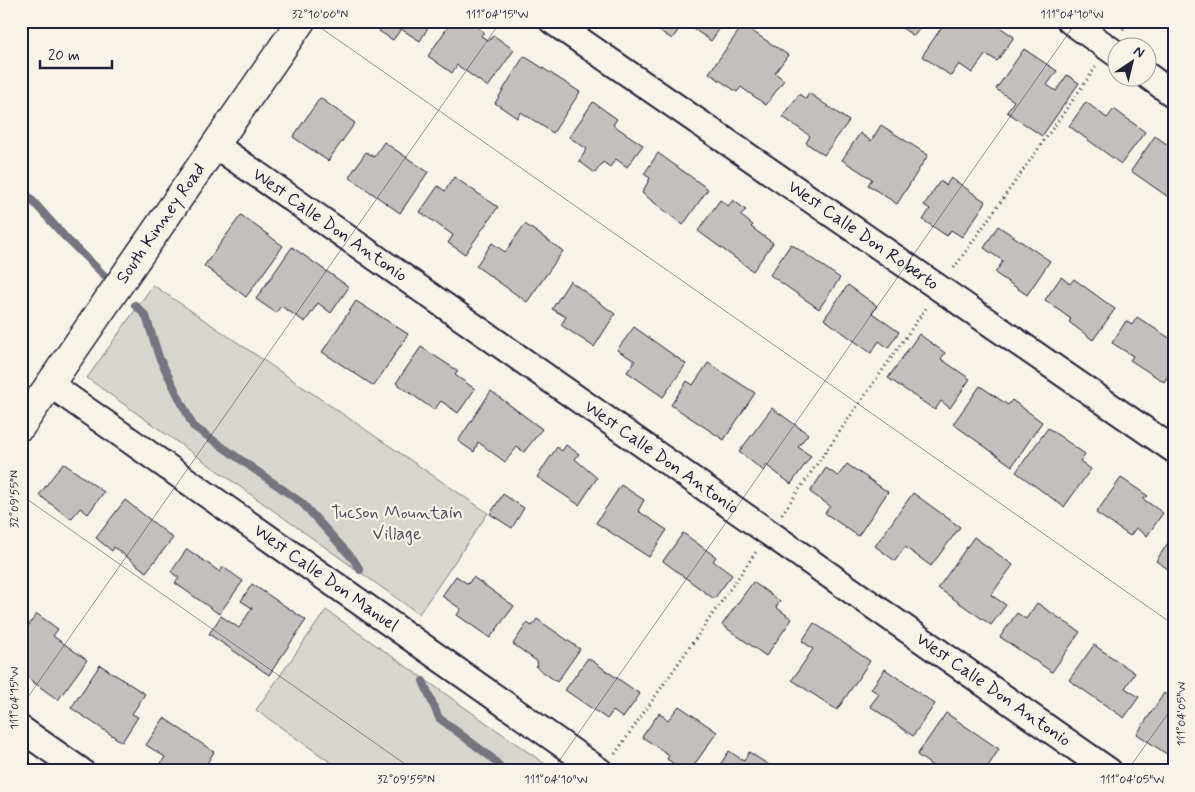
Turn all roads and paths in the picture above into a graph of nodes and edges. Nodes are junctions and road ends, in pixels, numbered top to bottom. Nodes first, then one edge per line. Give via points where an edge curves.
1 (301, 21) edge
2 (552, 21) edge
3 (1070, 21) edge
4 (1128, 21) edge
5 (1120, 38) edge
6 (1108, 48) edge
7 (1108, 59) edge
8 (1158, 83) edge
9 (1174, 94) edge
10 (215, 145) junction
11 (939, 288) junction
12 (51, 385) junction
13 (21, 426) edge
14 (1174, 450) edge
15 (770, 532) junction
16 (21, 729) edge
17 (607, 763) edge
18 (81, 771) edge
19 (1109, 771) edge

1 - 10 main road, South Kinney Road
2 - 11 street, West Calle Don Roberto
3 - 6 street
4 - 5 path
7 - 11 path
8 - 9 street
10 - 12 main road, South Kinney Road
10 - 15 street, West Calle Don Antonio
11 - 14 street, West Calle Don Roberto
11 - 15 path
12 - 13 main road, South Kinney Road
12 - 17 street, West Calle Don Manuel
15 - 17 path
15 - 19 street, West Calle Don Antonio
16 - 18 street

